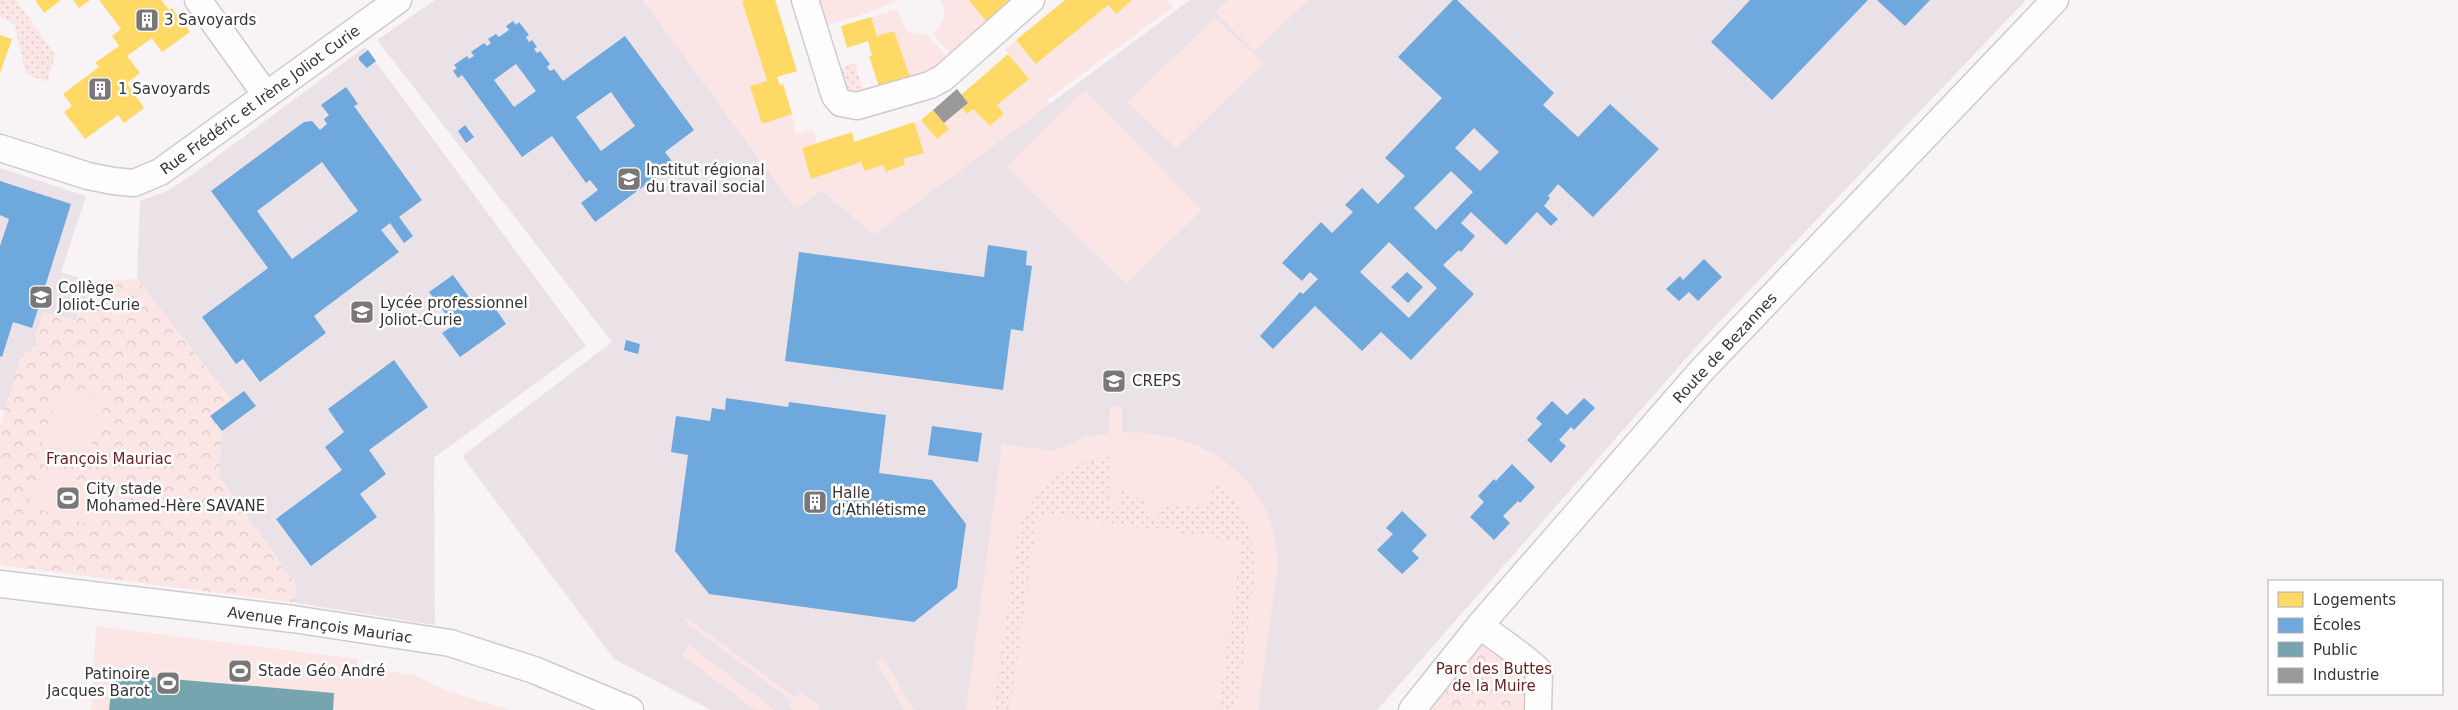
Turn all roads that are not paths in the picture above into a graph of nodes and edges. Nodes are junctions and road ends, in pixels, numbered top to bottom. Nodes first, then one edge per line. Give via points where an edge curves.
1 (198, 0) edge
2 (398, 0) edge
3 (804, 0) edge
4 (1031, 0) edge
5 (2055, 0) edge
6 (266, 95) junction
7 (0, 148) edge
8 (0, 584) edge
9 (1480, 625) junction
10 (630, 710) edge
11 (1412, 710) edge
12 (1538, 710) edge

1 - 6 street
2 - 6 street, Rue Frédéric et Irène Joliot Curie
3 - 4 street via 835,96 841,103 857,106 919,89 943,78
5 - 9 street, Route de Bezannes via 1702,370
6 - 7 street, Rue Frédéric et Irène Joliot Curie via 160,172 134,183 88,176
8 - 10 street, Avenue François Mauriac via 293,619 450,643 534,670
9 - 11 street, Route de Bezannes
9 - 12 street via 1527,658 1539,671

